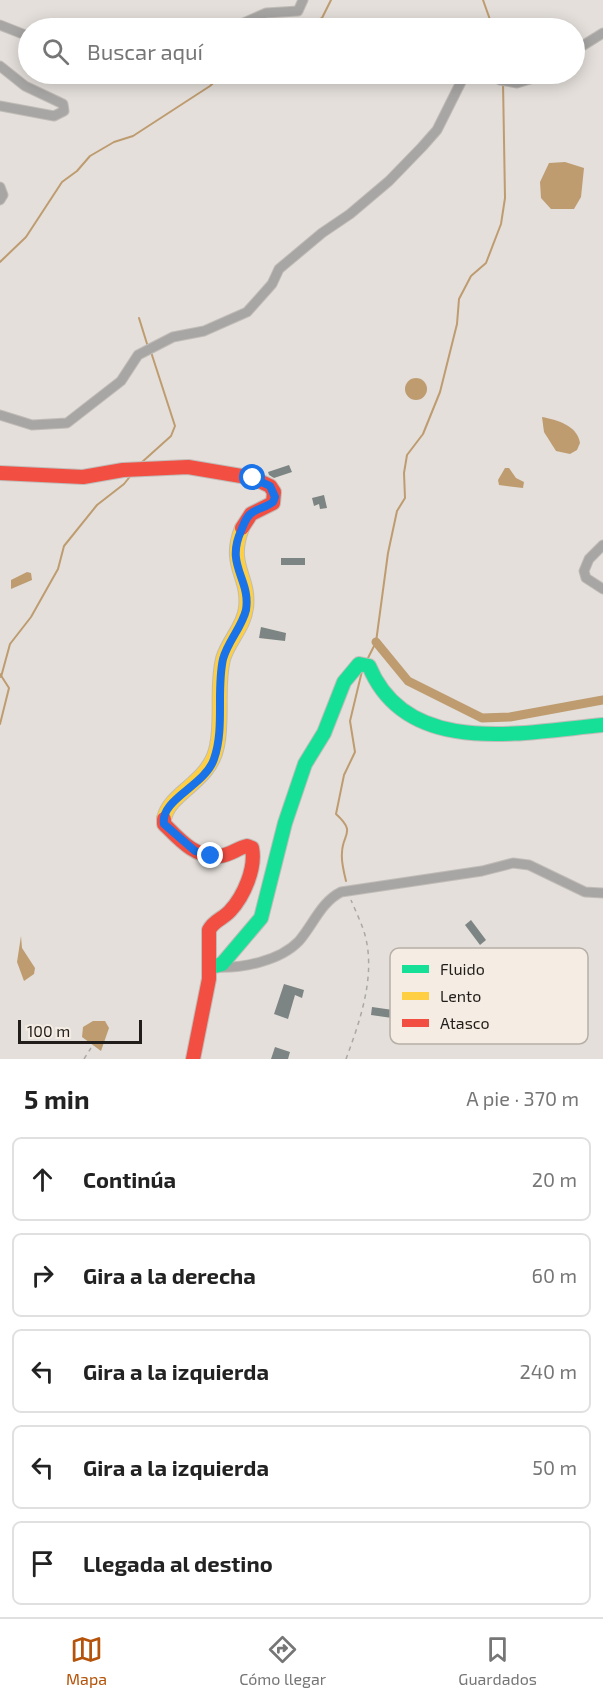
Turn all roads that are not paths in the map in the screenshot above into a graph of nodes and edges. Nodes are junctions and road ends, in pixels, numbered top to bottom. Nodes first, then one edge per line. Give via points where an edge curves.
1 (303, 0) edge
2 (255, 18) edge
3 (0, 25) edge
4 (18, 32) edge
5 (603, 33) edge
6 (585, 44) edge
7 (0, 66) edge
8 (18, 80) edge
9 (22, 84) edge
10 (460, 84) edge
11 (0, 106) edge
12 (0, 187) edge
13 (0, 200) edge
14 (0, 415) edge
15 (0, 474) edge
16 (603, 545) edge
17 (603, 589) edge
18 (603, 725) edge
19 (603, 893) edge
20 (211, 967) junction
21 (194, 1059) edge

1 - 2 street via 297,11 266,13
3 - 4 street
5 - 6 street
7 - 8 street
9 - 11 street via 63,104 64,111 54,116
10 - 14 street via 436,130 422,147 389,181 279,269 272,284 247,312 204,331 173,337 138,355 121,381 67,423 32,424
12 - 13 street
15 - 20 street via 83,477 123,470 188,467 253,478 274,492 273,502 253,511 246,519 234,549 246,594 246,610 228,642 223,661 214,760 200,781 173,801 162,817 164,824 203,855 222,856 247,846 254,853 234,907 212,924 208,933
16 - 17 street via 589,559 584,571 586,578
18 - 20 street via 483,735 441,726 390,703 374,684 369,666 359,664 344,682 324,733 305,764 285,823 261,918 222,964
19 - 20 street via 585,892 529,865 513,863 348,891 331,897 287,951 250,964
20 - 21 street via 197,1026

